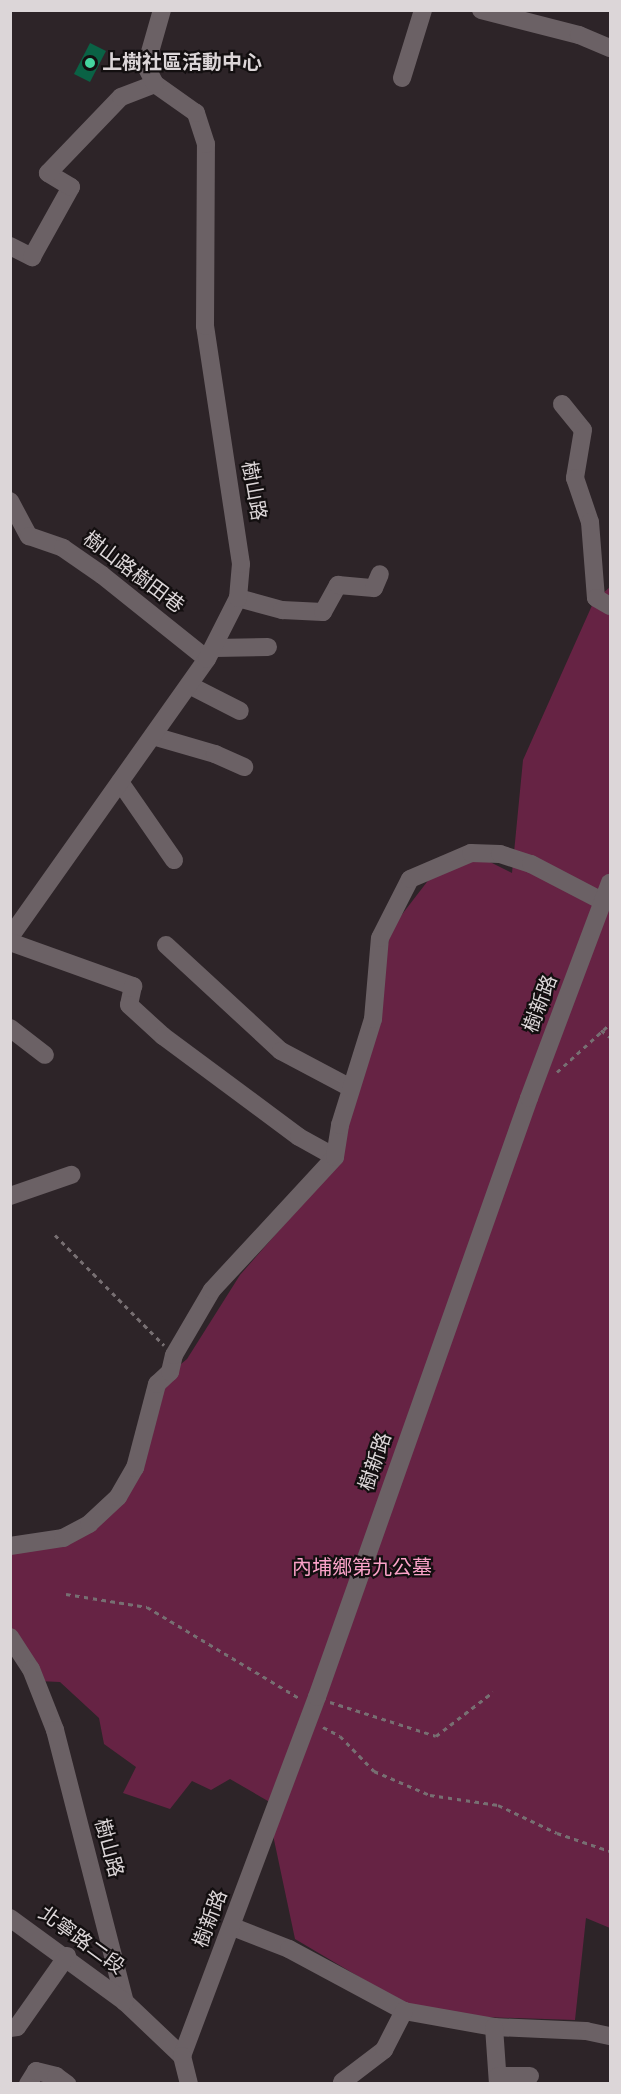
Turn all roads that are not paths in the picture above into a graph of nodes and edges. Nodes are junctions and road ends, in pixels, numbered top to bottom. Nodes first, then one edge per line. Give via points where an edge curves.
1 (162, 10) edge
2 (423, 10) edge
3 (481, 10) edge
4 (610, 48) edge
5 (402, 78) dead end
6 (155, 84) junction
7 (10, 246) edge
8 (562, 404) dead end
9 (10, 501) edge
10 (380, 574) dead end
11 (238, 598) junction
12 (610, 606) edge
13 (268, 647) dead end
14 (211, 653) junction
15 (189, 685) junction
16 (240, 711) dead end
17 (153, 736) junction
18 (244, 767) dead end
19 (120, 782) junction
20 (174, 860) dead end
21 (610, 883) edge
22 (604, 902) junction
23 (10, 937) edge
24 (10, 942) edge
25 (166, 945) dead end
26 (10, 1028) edge
27 (45, 1055) dead end
28 (351, 1088) junction
29 (335, 1157) junction
30 (71, 1175) dead end
31 (10, 1196) edge
32 (10, 1546) edge
33 (10, 1637) edge
34 (10, 1918) edge
35 (233, 1927) junction
36 (67, 1956) junction
37 (125, 2002) junction
38 (404, 2011) junction
39 (494, 2027) junction
40 (10, 2028) edge
41 (610, 2036) edge
42 (182, 2056) junction
43 (530, 2076) dead end
44 (498, 2080) edge
45 (342, 2082) dead end
46 (28, 2084) edge
47 (67, 2084) edge
48 (189, 2084) edge

1 - 6 street via 146,66
2 - 5 street
3 - 4 street via 579,34
6 - 7 street via 121,97 48,173 71,187 32,257
6 - 11 street, 樹山路 via 196,113 206,144 205,326 241,564
8 - 12 street via 583,430 575,478 590,522 596,598
9 - 14 street, 樹山路樹田巷 via 29,537 63,548
10 - 11 street via 374,588 338,585 323,612 282,610
11 - 14 street, 樹山路
13 - 14 street
14 - 15 street, 樹山路
15 - 16 street
15 - 17 street, 樹山路
17 - 18 street
17 - 19 street, 樹山路
19 - 20 street
19 - 23 street, 樹山路
21 - 22 street, 樹新路
22 - 28 street via 531,864 500,854 471,853 410,879 380,938 373,1019
22 - 35 street, 樹新路 via 529,1098
24 - 29 street via 134,986 129,1005 163,1036 299,1137
25 - 28 street via 280,1051
26 - 27 street
28 - 29 street
29 - 32 street via 212,1290 174,1355 170,1372 157,1384 135,1468 118,1497 89,1524 63,1538
30 - 31 street
33 - 37 street, 樹山路 via 31,1669 55,1731
34 - 36 street, 北寧路二段
35 - 38 street via 289,1949
35 - 42 street, 樹新路
36 - 37 street, 北寧路二段
36 - 40 street via 17,2027
37 - 42 street
38 - 39 street
38 - 45 street via 384,2050
39 - 41 street via 586,2031
39 - 44 street
42 - 48 street
43 - 44 street
46 - 47 street via 36,2071 56,2076

